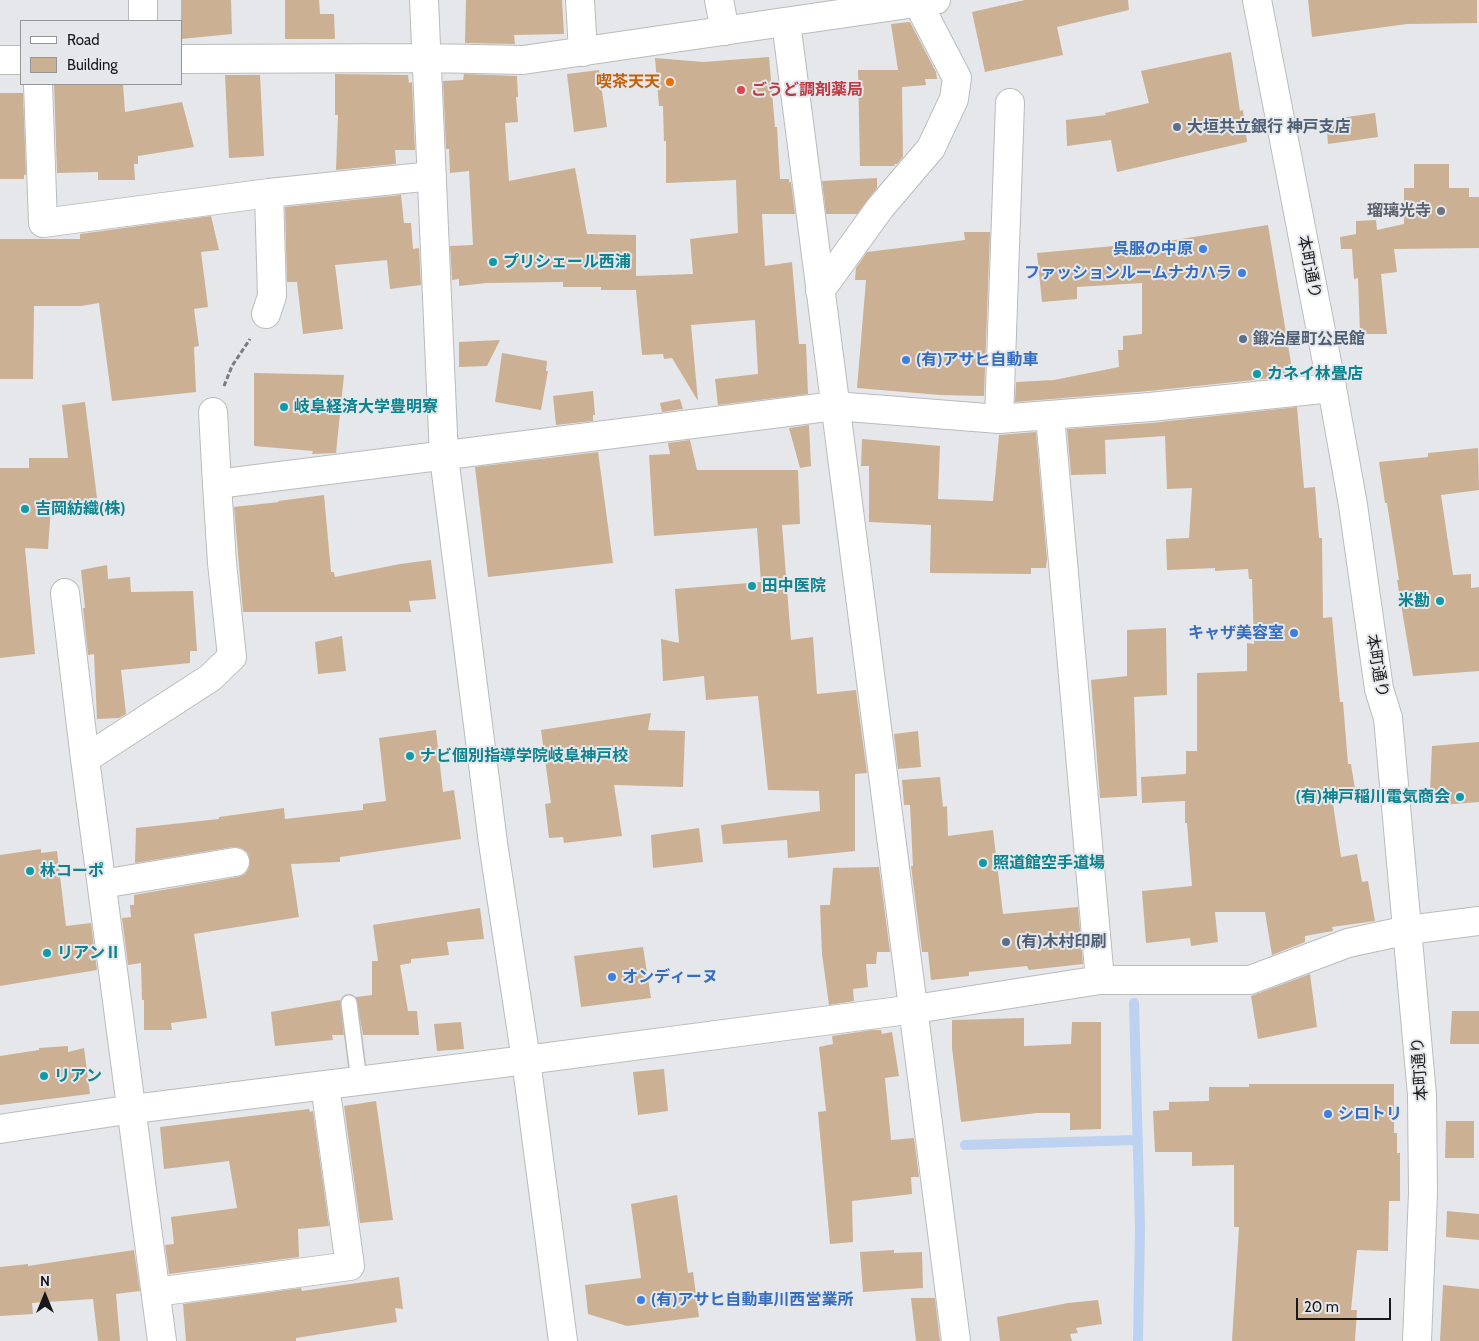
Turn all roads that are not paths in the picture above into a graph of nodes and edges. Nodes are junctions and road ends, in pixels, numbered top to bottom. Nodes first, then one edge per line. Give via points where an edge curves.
1 (142, 0) edge
2 (424, 0) edge
3 (580, 0) edge
4 (719, 0) edge
5 (1257, 0) edge
6 (927, 1) edge
7 (143, 20) edge
8 (786, 22) junction
9 (725, 31) junction
10 (583, 52) junction
11 (427, 58) junction
12 (182, 59) edge
13 (0, 60) edge
14 (20, 60) edge
15 (38, 85) edge
16 (1010, 103) dead end
17 (432, 176) junction
18 (270, 193) junction
19 (820, 291) junction
20 (266, 314) road end
21 (1332, 388) junction
22 (835, 406) junction
23 (214, 412) road end
24 (1050, 416) junction
25 (999, 419) junction
26 (444, 457) junction
27 (217, 484) junction
28 (65, 593) dead end
29 (85, 760) junction
30 (236, 862) dead end
31 (102, 884) junction
32 (1479, 921) edge
33 (1408, 930) junction
34 (1100, 980) junction
35 (350, 1003) dead end
36 (915, 1009) junction
37 (526, 1060) junction
38 (359, 1081) junction
39 (324, 1085) junction
40 (133, 1109) junction
41 (0, 1129) edge
42 (156, 1292) junction
43 (162, 1341) edge
44 (563, 1341) edge
45 (956, 1341) edge
46 (1417, 1341) edge

1 - 7 street
2 - 11 street
3 - 10 street
4 - 9 street
5 - 21 street, 本町通り
6 - 8 street
6 - 19 street via 957,78 954,99 931,148 880,208
8 - 9 street
8 - 19 street
9 - 10 street
10 - 11 street via 523,60
11 - 12 street
11 - 17 street
13 - 14 street
15 - 18 street via 44,223
16 - 25 street
17 - 18 street
17 - 26 street
18 - 20 street via 272,296
19 - 22 street
21 - 24 street
21 - 33 street, 本町通り via 1353,505 1379,689 1388,718
22 - 25 street
22 - 26 street
22 - 36 street
23 - 27 street
24 - 25 street
24 - 34 street
26 - 27 street
26 - 37 street via 493,843
27 - 29 street via 232,657 210,678
28 - 29 street
29 - 31 street
30 - 31 street
31 - 40 street
32 - 33 street
33 - 34 street via 1348,943 1250,980
33 - 46 street, 本町通り via 1422,1095 1423,1193
34 - 36 street
35 - 38 lane
36 - 37 street
36 - 45 street
37 - 38 street
37 - 44 street
38 - 39 street
39 - 40 street
39 - 42 street via 350,1266
40 - 41 street
40 - 42 street
42 - 43 street

